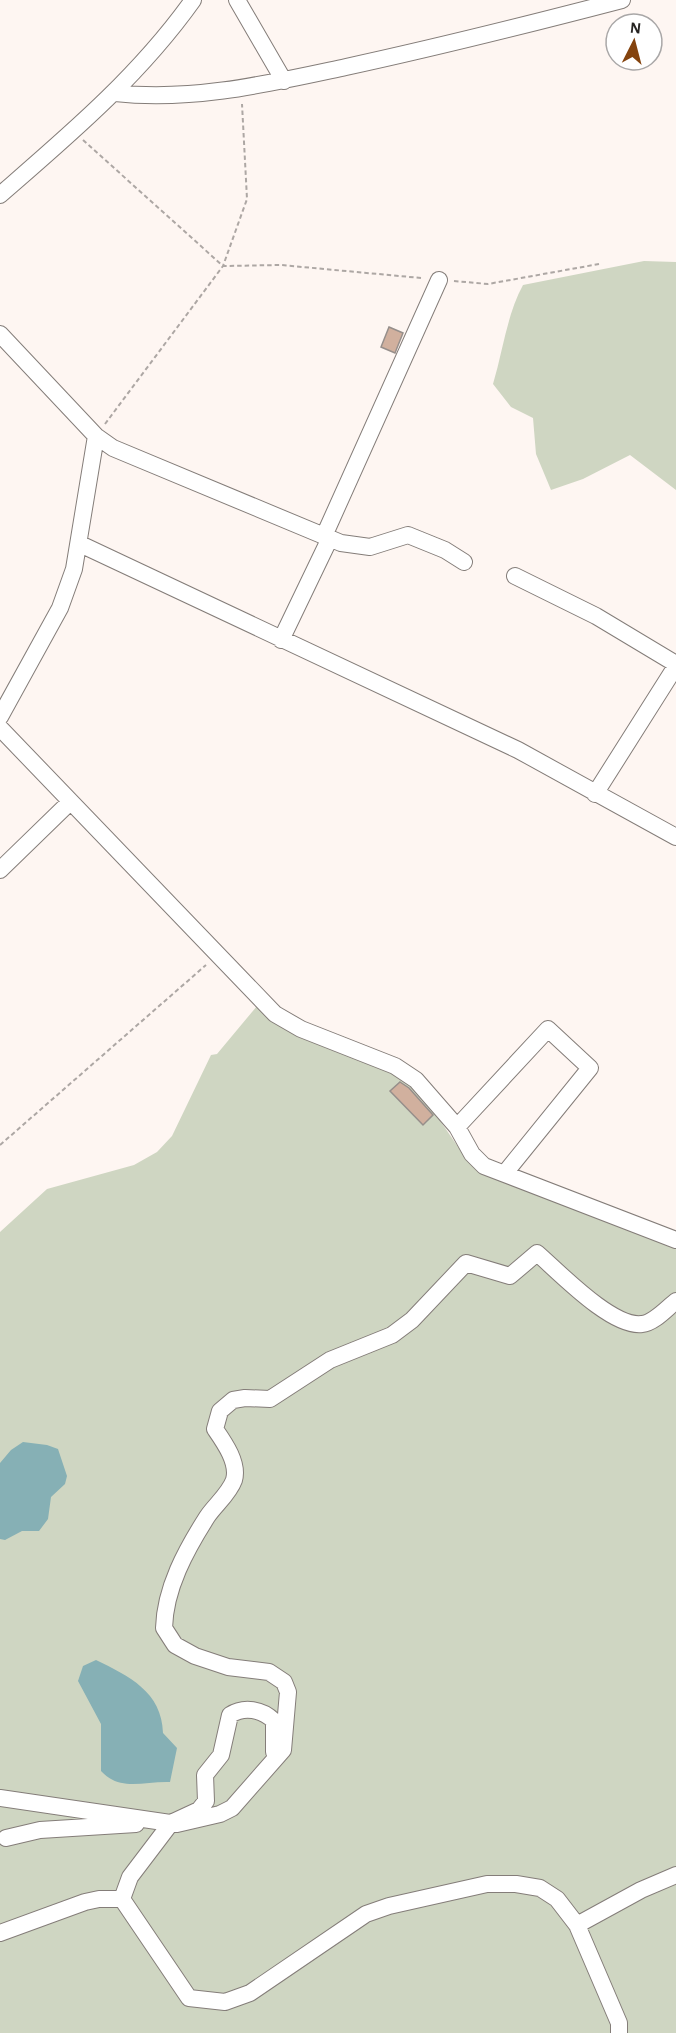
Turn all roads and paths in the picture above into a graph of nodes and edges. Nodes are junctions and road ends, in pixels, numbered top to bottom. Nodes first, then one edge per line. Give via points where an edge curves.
1 (193, 0) edge
2 (237, 0) edge
3 (622, 0) edge
4 (284, 81) junction
5 (241, 87) junction
6 (115, 93) junction
7 (73, 131) junction
8 (0, 195) edge
9 (599, 264) dead end
10 (223, 266) junction
11 (439, 280) junction
12 (0, 334) edge
13 (96, 436) junction
14 (327, 537) junction
15 (80, 544) junction
16 (464, 562) dead end
17 (515, 576) dead end
18 (282, 640) junction
19 (676, 665) edge
20 (0, 717) edge
21 (0, 728) edge
22 (595, 794) junction
23 (70, 802) junction
24 (676, 837) edge
25 (0, 870) edge
26 (217, 956) junction
27 (457, 1127) junction
28 (0, 1145) edge
29 (504, 1173) junction
30 (676, 1240) edge
31 (676, 1301) edge
32 (273, 1762) junction
33 (0, 1798) edge
34 (170, 1824) junction
35 (6, 1838) dead end
36 (676, 1875) edge
37 (122, 1899) junction
38 (577, 1925) junction
39 (0, 1933) edge
40 (619, 2033) edge

1 - 6 street
2 - 4 street
3 - 4 street
4 - 5 street
5 - 6 street via 144,96
5 - 10 path via 247,199
6 - 7 street
7 - 8 street
7 - 10 path
9 - 11 path via 488,284
10 - 11 path via 281,265
10 - 13 path
11 - 14 street
12 - 13 street
13 - 14 street via 113,448
13 - 15 street
14 - 16 street via 369,548 408,535
14 - 18 street
15 - 18 street
15 - 20 street via 60,608
17 - 19 street via 596,616
18 - 22 street via 518,750
19 - 22 street
21 - 23 street
22 - 24 street
23 - 25 street
23 - 26 street
26 - 27 street via 275,1014 301,1029 395,1066 416,1080
26 - 28 path
27 - 29 street via 472,1154 484,1166
27 - 29 street via 548,1029 590,1068
29 - 30 street
31 - 32 street via 644,1324 628,1323 610,1314 537,1253 510,1276 466,1263 412,1320 392,1335 330,1360 270,1399 245,1398 220,1411 215,1429 234,1466 234,1479 173,1579 164,1628 175,1645 195,1656 269,1672 285,1682 286,1739
32 - 34 street via 232,1808
32 - 34 street via 274,1721 267,1714 237,1710 230,1715 221,1755 205,1775 206,1801 199,1810
33 - 34 street
34 - 35 street via 52,1829
34 - 37 street via 130,1877
36 - 38 street
37 - 38 street via 189,1998 225,2002 250,1994 366,1914 488,1884 540,1888 557,1899
37 - 39 street via 86,1902
38 - 40 street via 620,2023

